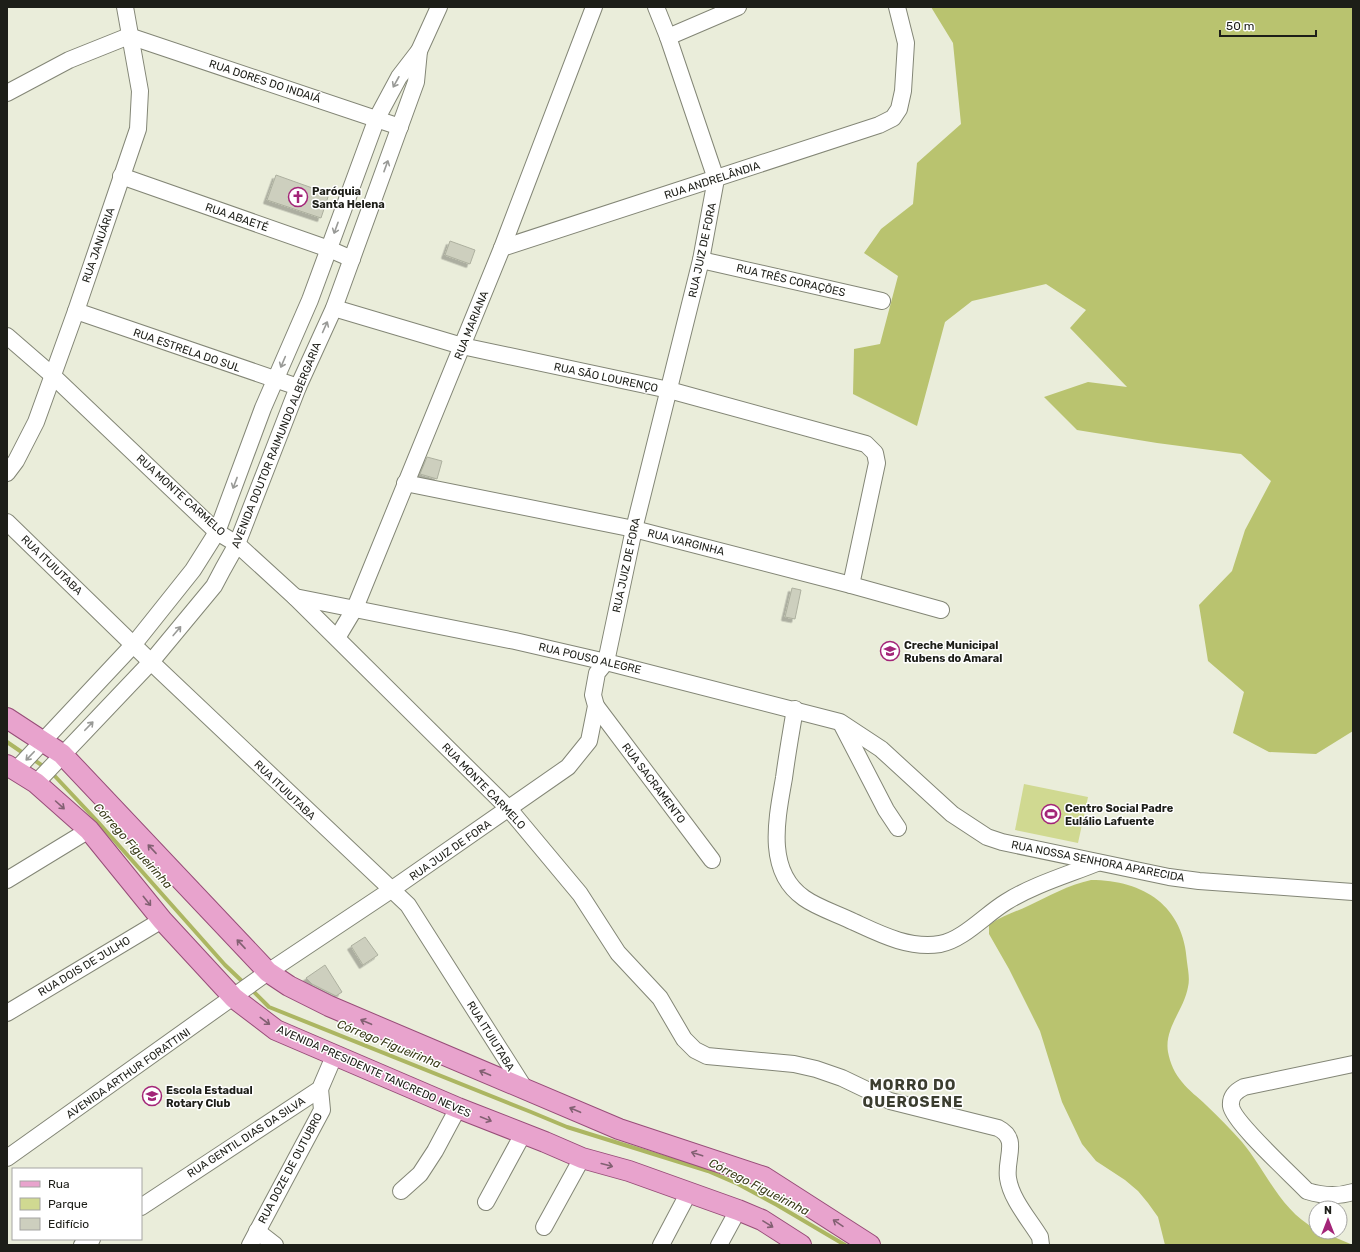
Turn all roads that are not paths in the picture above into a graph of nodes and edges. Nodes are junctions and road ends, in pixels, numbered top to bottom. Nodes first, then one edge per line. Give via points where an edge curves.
1 (125, 7) edge
2 (439, 7) edge
3 (594, 7) edge
4 (656, 7) edge
5 (738, 7) edge
6 (897, 7) edge
7 (129, 36) junction
8 (668, 36) junction
9 (419, 51) junction
10 (7, 93) edge
11 (377, 118) junction
12 (400, 127) junction
13 (121, 176) junction
14 (716, 179) junction
15 (502, 248) junction
16 (329, 249) junction
17 (352, 259) junction
18 (701, 260) junction
19 (882, 301) dead end
20 (334, 308) junction
21 (76, 311) junction
22 (7, 336) edge
23 (462, 346) junction
24 (52, 375) junction
25 (275, 381) junction
26 (298, 388) junction
27 (669, 390) junction
28 (7, 473) edge
29 (405, 483) junction
30 (7, 522) edge
31 (634, 529) junction
32 (217, 532) junction
33 (237, 544) junction
34 (851, 585) junction
35 (295, 597) junction
36 (355, 608) junction
37 (941, 610) dead end
38 (337, 638) junction
39 (134, 644) junction
40 (151, 662) junction
41 (606, 662) junction
42 (596, 706) junction
43 (795, 710) junction
44 (7, 718) edge
45 (840, 722) junction
46 (44, 742) junction
47 (876, 746) joint
48 (62, 754) junction
49 (12, 767) edge
50 (36, 783) junction
51 (509, 809) junction
52 (898, 828) dead end
53 (89, 830) junction
54 (712, 860) dead end
55 (1097, 863) junction
56 (7, 880) edge
57 (391, 890) junction
58 (1353, 892) edge
59 (162, 920) junction
60 (268, 972) junction
61 (241, 992) junction
62 (7, 1013) edge
63 (335, 1054) junction
64 (1353, 1064) edge
65 (320, 1089) junction
66 (525, 1089) junction
67 (458, 1108) junction
68 (523, 1134) junction
69 (7, 1158) edge
70 (582, 1158) junction
71 (401, 1191) dead end
72 (689, 1192) junction
73 (1353, 1192) edge
74 (486, 1202) dead end
75 (142, 1205) edge
76 (738, 1210) junction
77 (544, 1227) dead end
78 (254, 1238) edge
79 (275, 1245) edge
80 (661, 1245) edge
81 (719, 1245) edge
82 (801, 1245) edge
83 (870, 1245) edge
84 (1041, 1245) edge

1 - 7 street, RUA JANUÁRIA
2 - 9 street, AVENIDA DOUTOR RAIMUNDO ALBERGARIA
3 - 15 street, RUA MARIANA
4 - 8 street, RUA JUIZ DE FORA
5 - 8 street
6 - 14 street, RUA ANDRELÂNDIA via 906,43 903,91 894,118
7 - 10 street via 69,60
7 - 11 street, RUA DORES DO INDAIÁ
7 - 13 street, RUA JANUÁRIA via 140,91 140,111 138,129
8 - 14 street, RUA JUIZ DE FORA
9 -> 11 street, AVENIDA DOUTOR RAIMUNDO ALBERGARIA via 399,77
9 - 12 street, AVENIDA DOUTOR RAIMUNDO ALBERGARIA via 416,82
11 - 12 street, RUA DORES DO INDAIÁ
11 -> 16 street, AVENIDA DOUTOR RAIMUNDO ALBERGARIA
17 -> 12 street, AVENIDA DOUTOR RAIMUNDO ALBERGARIA
13 - 16 street, RUA ABAETÉ
13 - 21 street, RUA JANUÁRIA
14 - 15 street, RUA ANDRELÂNDIA
14 - 18 street, RUA JUIZ DE FORA
15 - 23 street, RUA MARIANA
16 - 17 street, RUA ABAETÉ
16 -> 25 street, AVENIDA DOUTOR RAIMUNDO ALBERGARIA
17 - 20 street, AVENIDA DOUTOR RAIMUNDO ALBERGARIA
18 - 19 street, RUA TRÊS CORAÇÕES
18 - 27 street, RUA JUIZ DE FORA
20 - 23 street, RUA SÃO LOURENÇO
26 -> 20 street, AVENIDA DOUTOR RAIMUNDO ALBERGARIA
21 - 24 street, RUA JANUÁRIA
21 - 25 street, RUA ESTRELA DO SUL
22 - 24 street, RUA MONTE CARMELO
23 - 27 street, RUA SÃO LOURENÇO
23 - 29 street, RUA MARIANA
24 - 28 street, RUA JANUÁRIA via 36,422
24 - 32 street, RUA MONTE CARMELO
25 - 26 street, RUA ESTRELA DO SUL
25 -> 32 street, AVENIDA DOUTOR RAIMUNDO ALBERGARIA
26 - 33 street, AVENIDA DOUTOR RAIMUNDO ALBERGARIA
27 - 31 street, RUA JUIZ DE FORA
27 - 34 street, RUA SÃO LOURENÇO via 866,444 875,453 877,463
29 - 31 street, RUA VARGINHA
29 - 36 street, RUA MARIANA
30 - 39 street, RUA ITUIUTABA
31 - 34 street, RUA VARGINHA
31 - 41 street, RUA JUIZ DE FORA
32 - 33 street, RUA MONTE CARMELO
32 - 39 street, AVENIDA DOUTOR RAIMUNDO ALBERGARIA via 193,570
33 - 35 street, RUA MONTE CARMELO
40 -> 33 street, AVENIDA DOUTOR RAIMUNDO ALBERGARIA via 214,586
34 - 37 street, RUA VARGINHA
35 - 36 street, RUA POUSO ALEGRE
35 - 38 street, RUA MONTE CARMELO
36 - 38 street, RUA MARIANA
36 - 41 street, RUA POUSO ALEGRE
38 - 51 street, RUA MONTE CARMELO
39 - 40 street, RUA ITUIUTABA
39 - 46 street, AVENIDA DOUTOR RAIMUNDO ALBERGARIA
48 -> 40 street, AVENIDA DOUTOR RAIMUNDO ALBERGARIA
40 - 57 street, RUA ITUIUTABA
41 - 42 street, RUA JUIZ DE FORA via 597,673 593,695
41 - 43 street, RUA POUSO ALEGRE
42 - 51 street, RUA JUIZ DE FORA via 589,741 568,767
42 - 54 street, RUA SACRAMENTO
43 - 45 street, RUA POUSO ALEGRE
43 - 55 street via 776,823 777,851 790,885 805,899 890,939 924,945 940,944 953,940 1006,902
44 - 46 main road
45 - 47 street, RUA POUSO ALEGRE
45 - 52 street
46 - 48 main road
46 -> 49 street, AVENIDA DOUTOR RAIMUNDO ALBERGARIA
47 - 55 street, RUA NOSSA SENHORA APARECIDA via 952,814 987,837
48 - 50 street, AVENIDA DOUTOR RAIMUNDO ALBERGARIA
60 -> 48 main road
49 - 50 main road, AVENIDA PRESIDENTE TANCREDO NEVES
50 -> 53 main road, AVENIDA PRESIDENTE TANCREDO NEVES
51 - 57 street, RUA JUIZ DE FORA
51 - 84 street, RUA MONTE CARMELO via 580,894 618,953 660,998 684,1039 695,1050 707,1056 794,1064 816,1069 842,1078 890,1101 1005,1131 1011,1142 1007,1166 1010,1187 1040,1238
53 - 56 street
53 -> 59 main road, AVENIDA PRESIDENTE TANCREDO NEVES
55 - 58 street, RUA NOSSA SENHORA APARECIDA via 1199,881
57 - 60 street, RUA JUIZ DE FORA
57 - 66 street, RUA ITUIUTABA via 408,905
59 - 61 main road, AVENIDA PRESIDENTE TANCREDO NEVES
59 - 62 street, RUA DOIS DE JULHO
60 - 61 street, AVENIDA ARTHUR FORATTINI
66 -> 60 main road via 329,1006 289,986
61 -> 63 main road, AVENIDA PRESIDENTE TANCREDO NEVES via 276,1030
61 - 69 street, AVENIDA ARTHUR FORATTINI
63 - 65 street
63 - 67 main road, AVENIDA PRESIDENTE TANCREDO NEVES
64 - 73 street via 1244,1087 1236,1092 1231,1106 1239,1121 1307,1191 1321,1196
65 - 75 street, RUA GENTIL DIAS DA SILVA
65 - 78 street, RUA DOZE DE OUTUBRO via 322,1110
83 -> 66 main road via 764,1177 620,1130
67 -> 68 main road, AVENIDA PRESIDENTE TANCREDO NEVES
67 - 71 street via 420,1174
68 - 70 main road, AVENIDA PRESIDENTE TANCREDO NEVES
68 - 74 street
70 -> 72 main road, AVENIDA PRESIDENTE TANCREDO NEVES
70 - 77 street
72 - 76 main road, AVENIDA PRESIDENTE TANCREDO NEVES
72 - 80 street
76 - 81 street
76 -> 82 main road, AVENIDA PRESIDENTE TANCREDO NEVES via 762,1220
78 - 79 street

